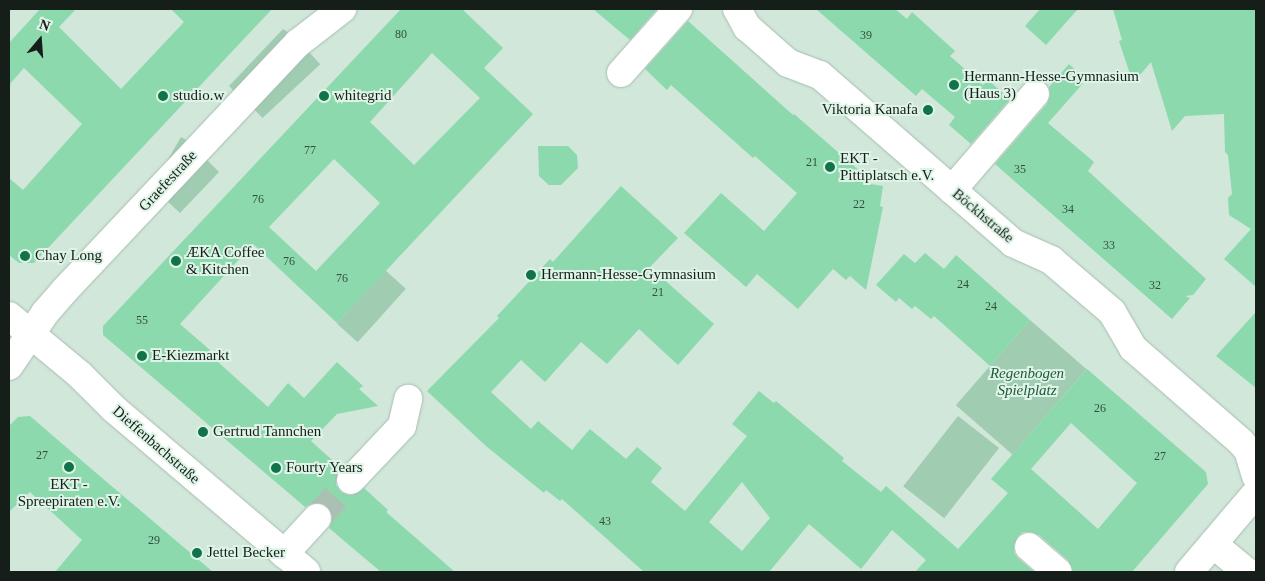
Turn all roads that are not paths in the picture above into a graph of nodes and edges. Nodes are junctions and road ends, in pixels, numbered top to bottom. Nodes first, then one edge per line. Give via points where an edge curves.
1 (342, 9) edge
2 (678, 9) edge
3 (737, 9) edge
4 (621, 73) dead end
5 (1035, 94) dead end
6 (952, 190) junction
7 (9, 316) edge
8 (31, 334) junction
9 (9, 366) edge
10 (408, 399) dead end
11 (1256, 476) edge
12 (351, 480) tunnel mouth
13 (1256, 493) edge
14 (317, 518) tunnel mouth
15 (1213, 544) junction
16 (1029, 547) dead end
17 (284, 554) junction
18 (306, 572) edge
19 (1058, 572) edge
20 (1189, 572) edge
21 (1247, 572) edge

1 - 8 street, Graefestraße via 298,43 66,289 44,313
2 - 4 street
3 - 6 street, Böckhstraße via 747,27 788,63 820,75
5 - 6 street
6 - 11 street, Böckhstraße via 1013,242 1051,260 1112,312 1133,348 1241,442 1248,450
7 - 8 street, Dieffenbachstraße
8 - 9 street, Graefestraße
8 - 17 street, Dieffenbachstraße
10 - 12 street via 402,426
13 - 15 street
14 - 17 street
15 - 20 street
15 - 21 street
16 - 19 street
17 - 18 street, Dieffenbachstraße

